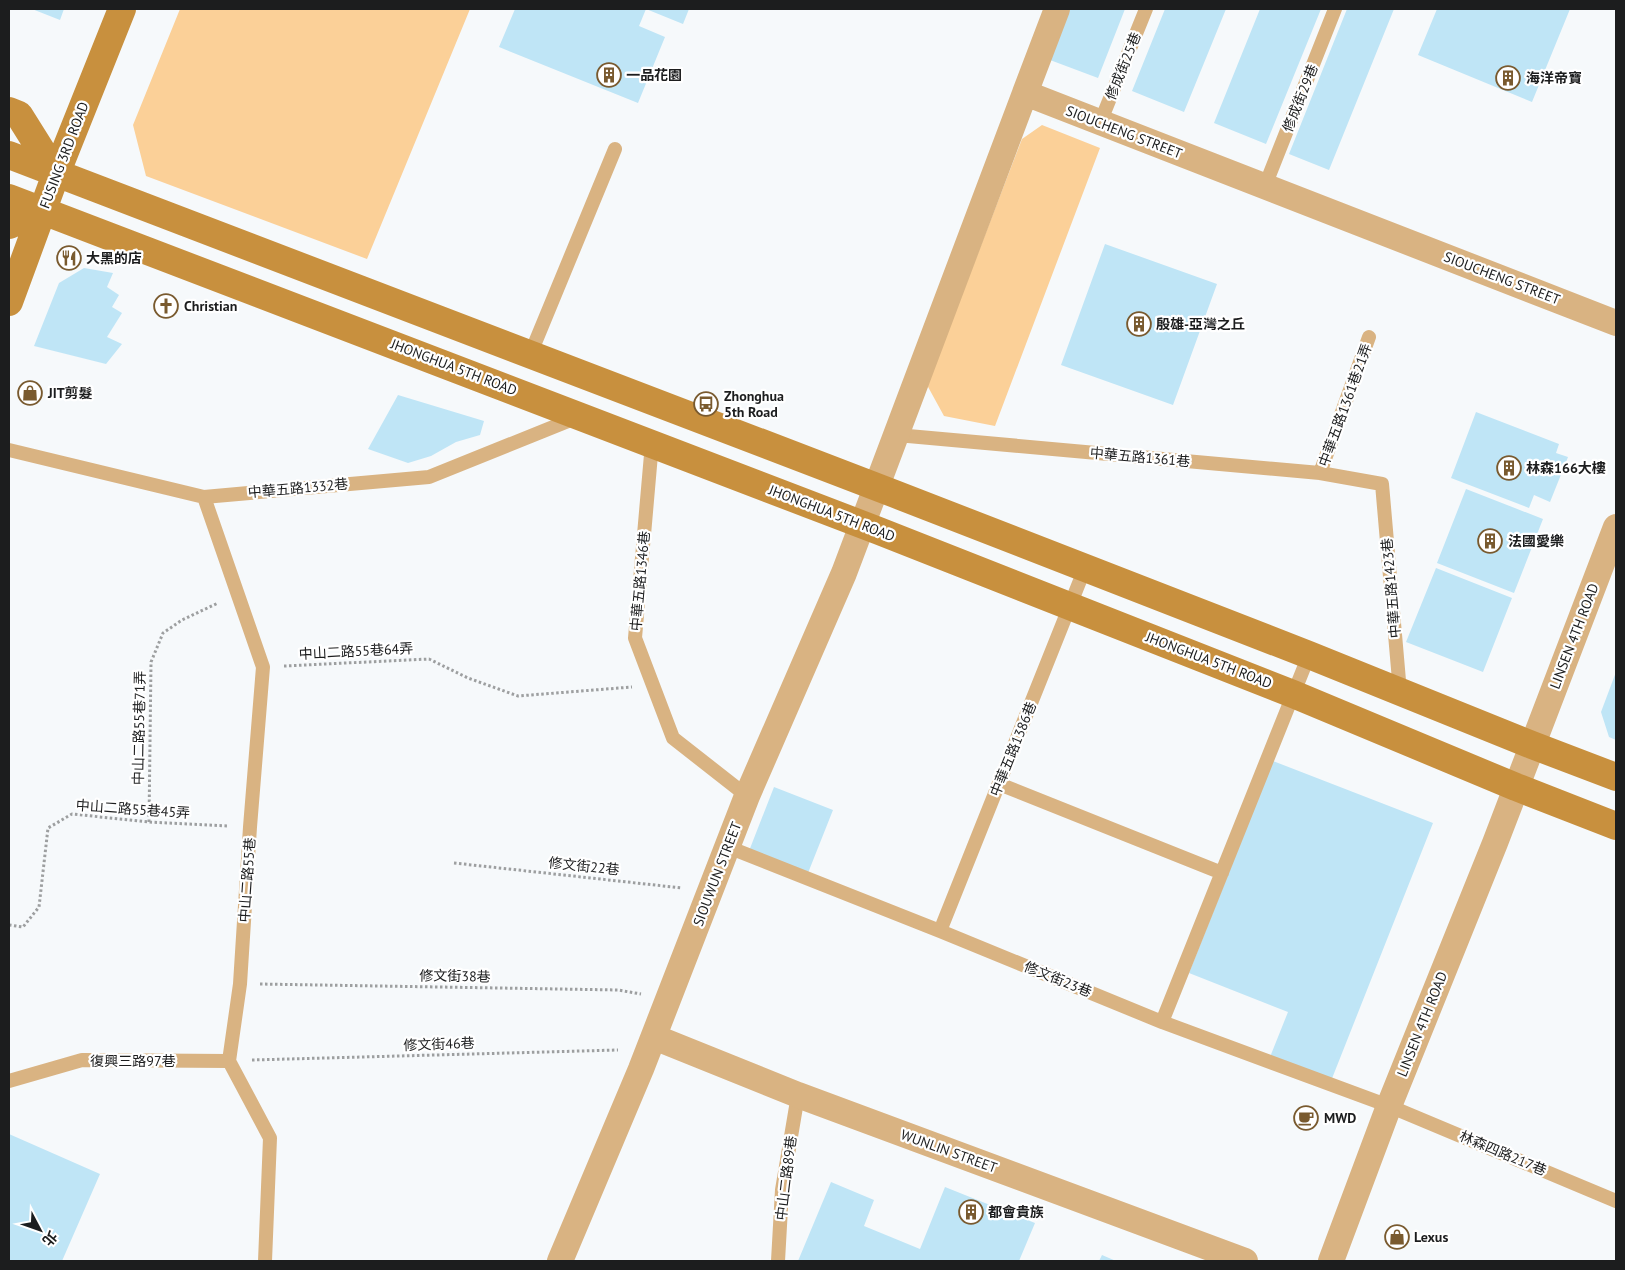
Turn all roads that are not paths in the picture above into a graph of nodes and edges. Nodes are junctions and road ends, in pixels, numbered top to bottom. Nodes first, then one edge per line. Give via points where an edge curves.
1 (122, 9) edge
2 (1057, 9) edge
3 (1146, 9) edge
4 (1335, 9) edge
5 (1025, 93) junction
6 (9, 111) edge
7 (1100, 123) junction
8 (615, 149) dead end
9 (9, 155) edge
10 (56, 174) junction
11 (1265, 186) junction
12 (9, 198) edge
13 (42, 211) junction
14 (9, 225) edge
15 (9, 302) edge
16 (1616, 323) edge
17 (1369, 337) dead end
18 (530, 355) junction
19 (581, 416) junction
20 (897, 435) junction
21 (652, 443) junction
22 (9, 450) edge
23 (1320, 473) junction
24 (1382, 484) joint
25 (876, 487) junction
26 (204, 497) junction
27 (862, 524) junction
28 (1616, 526) edge
29 (1085, 568) junction
30 (1070, 606) junction
31 (1309, 655) junction
32 (1400, 692) junction
33 (1293, 694) junction
34 (1532, 745) junction
35 (1616, 777) edge
36 (998, 784) junction
37 (1516, 787) junction
38 (747, 796) junction
39 (1616, 826) edge
40 (728, 847) junction
41 (1222, 872) junction
42 (940, 931) junction
43 (1162, 1022) junction
44 (652, 1043) junction
45 (229, 1061) junction
46 (9, 1081) edge
47 (798, 1094) junction
48 (1389, 1106) junction
49 (1616, 1201) edge
50 (264, 1261) edge
51 (560, 1261) edge
52 (778, 1261) edge
53 (1245, 1261) edge
54 (1331, 1261) edge

1 - 10 main road, FUSING 3RD ROAD
2 - 5 street
3 - 7 lane, 修成街25巷
4 - 11 lane, 修成街29巷
5 - 7 street, SIOUCHENG STREET
5 - 20 street
6 - 10 main road via 19,115
7 - 11 street, SIOUCHENG STREET
8 - 18 lane
9 - 10 main road
10 - 13 main road, FUSING 3RD ROAD
10 - 18 main road
11 - 16 street, SIOUCHENG STREET
12 - 13 main road, JHONGHUA 5TH ROAD
13 - 14 main road
13 - 15 main road, FUSING 3RD ROAD
13 - 19 main road, JHONGHUA 5TH ROAD
17 - 23 lane, 中華五路1361巷21弄
18 - 25 main road
19 - 21 main road, JHONGHUA 5TH ROAD
19 - 26 lane, 中華五路1332巷 via 429,477
20 - 23 lane, 中華五路1361巷
20 - 25 street
21 - 27 main road, JHONGHUA 5TH ROAD
21 - 38 lane, 中華五路1346巷 via 635,638 672,738
22 - 26 lane, 中華五路1332巷
23 - 24 lane, 中華五路1361巷
24 - 32 lane, 中華五路1423巷
25 - 27 street, SIOUWUN STREET
25 - 29 main road
26 - 45 lane, 中山二路55巷 via 263,667 240,984
27 - 30 main road, JHONGHUA 5TH ROAD
27 - 38 street, SIOUWUN STREET via 844,573
28 - 34 street, LINSEN 4TH ROAD
29 - 30 lane, 中華五路1386巷
29 - 31 main road
30 - 33 main road, JHONGHUA 5TH ROAD
30 - 36 lane, 中華五路1386巷
31 - 32 main road
31 - 33 lane
32 - 34 main road
33 - 37 main road, JHONGHUA 5TH ROAD
33 - 41 lane
34 - 35 main road
34 - 37 street, LINSEN 4TH ROAD
36 - 41 lane
36 - 42 lane, 中華五路1386巷
37 - 39 main road, JHONGHUA 5TH ROAD
37 - 48 street, LINSEN 4TH ROAD
38 - 40 street, SIOUWUN STREET
40 - 42 lane, 修文街23巷
40 - 44 street, SIOUWUN STREET
41 - 43 lane
42 - 43 lane, 修文街23巷
43 - 48 lane, 修文街23巷
44 - 47 street, WUNLIN STREET
44 - 51 street, SIOUWUN STREET
45 - 46 lane, 復興三路97巷 via 82,1060
45 - 50 lane via 270,1138
47 - 52 lane, 中山二路89巷 via 782,1190
47 - 53 street, WUNLIN STREET
48 - 49 lane, 林森四路217巷
48 - 54 street, LINSEN 4TH ROAD

